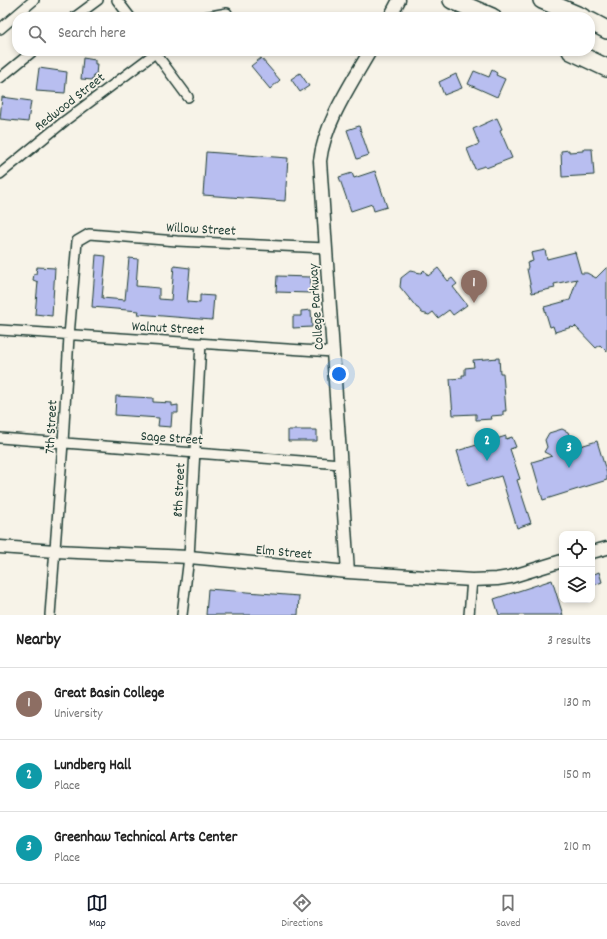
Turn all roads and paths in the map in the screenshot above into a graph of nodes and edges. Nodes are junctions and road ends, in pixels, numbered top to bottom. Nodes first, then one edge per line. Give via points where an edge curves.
1 (34, 0) edge
2 (98, 0) edge
3 (118, 0) edge
4 (400, 0) edge
5 (452, 0) edge
6 (542, 0) edge
7 (20, 12) edge
8 (82, 12) edge
9 (126, 12) edge
10 (393, 12) edge
11 (480, 12) edge
12 (570, 12) edge
13 (12, 19) edge
14 (595, 24) edge
15 (0, 29) edge
16 (607, 30) edge
17 (27, 56) edge
18 (151, 56) edge
19 (159, 56) edge
20 (367, 56) edge
21 (582, 56) edge
22 (607, 68) edge
23 (0, 78) edge
24 (188, 96) dead end
25 (0, 174) edge
26 (76, 241) joint
27 (326, 248) junction
28 (0, 330) edge
29 (69, 336) junction
30 (201, 343) junction
31 (334, 352) junction
32 (0, 438) edge
33 (63, 443) junction
34 (194, 452) junction
35 (341, 464) junction
36 (0, 547) edge
37 (607, 548) edge
38 (55, 551) junction
39 (595, 551) edge
40 (188, 557) junction
41 (559, 562) edge
42 (348, 572) junction
43 (472, 580) junction
44 (50, 615) edge
45 (182, 615) edge
46 (469, 615) edge

1 - 7 street
2 - 8 street
3 - 9 street
4 - 10 street
5 - 11 highway
6 - 12 highway
13 - 15 street
14 - 16 highway
17 - 23 street
18 - 25 street, Redwood Street
19 - 24 street
20 - 27 street, College Parkway via 329,126 321,148
21 - 22 highway
26 - 27 street, Willow Street via 89,234
26 - 29 street, 7th Street
27 - 31 street, College Parkway
28 - 29 street, Walnut Street
29 - 30 street, Walnut Street
29 - 33 street, 7th Street
30 - 31 street, Walnut Street
30 - 34 street, 8th Street
31 - 35 street, College Parkway
32 - 33 street, Sage Street
33 - 34 street, Sage Street
33 - 38 street, 7th Street
34 - 35 street, Sage Street
34 - 40 street, 8th Street
35 - 42 street, College Parkway
36 - 38 street, Elm Street
37 - 39 street
38 - 40 street, Elm Street
38 - 44 street, 7th Street
40 - 42 street, Elm Street
40 - 45 street, 8th Street
41 - 43 street, Elm Street via 504,578
42 - 43 street, Elm Street
43 - 46 street

